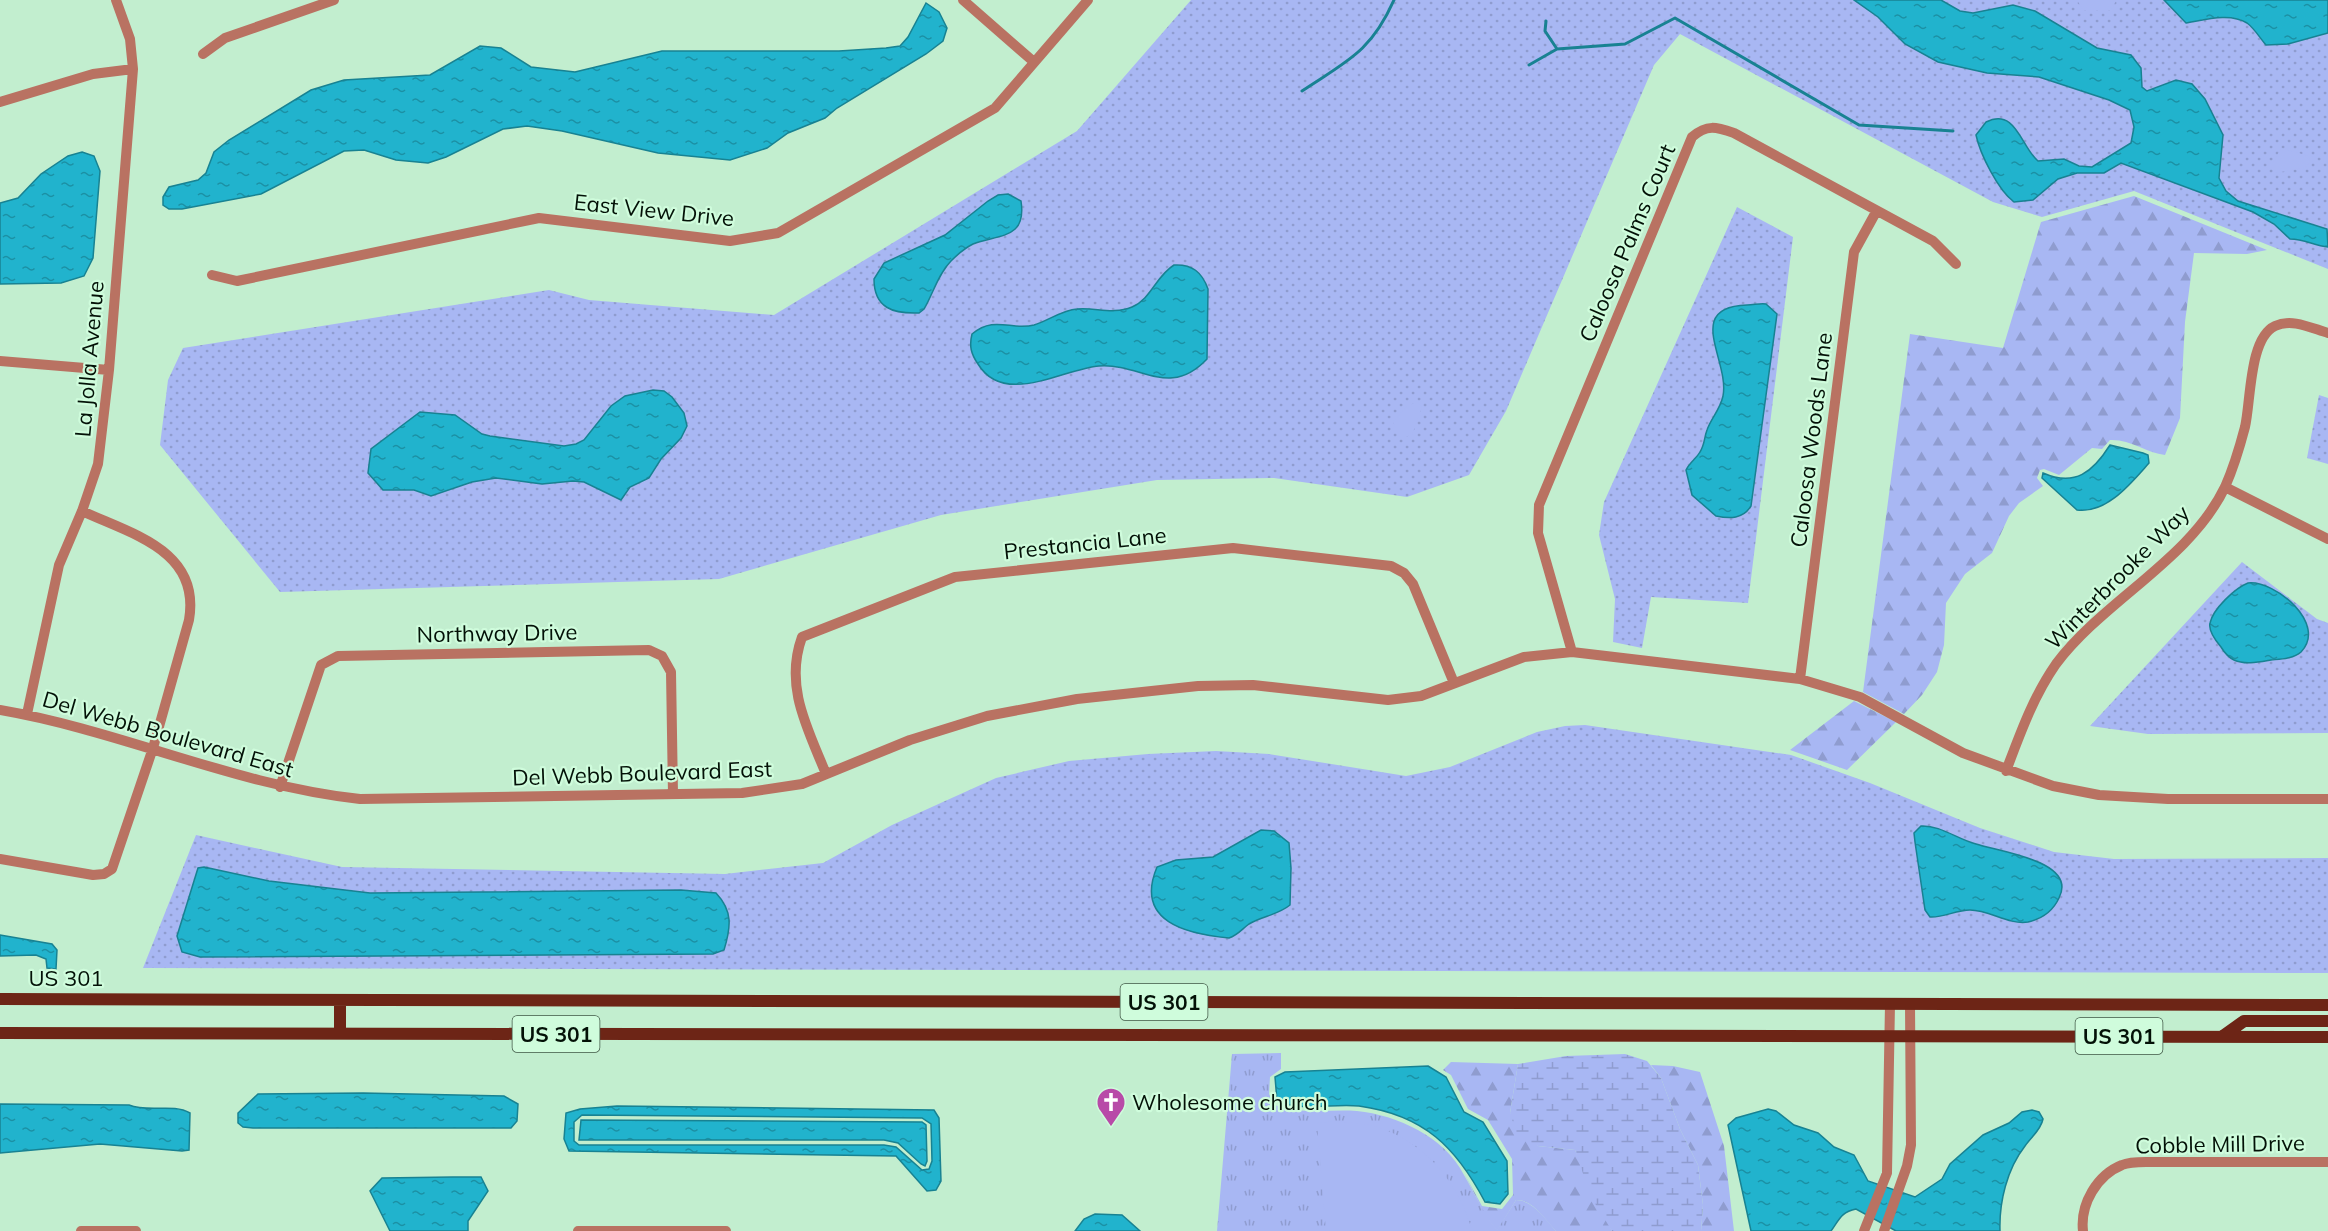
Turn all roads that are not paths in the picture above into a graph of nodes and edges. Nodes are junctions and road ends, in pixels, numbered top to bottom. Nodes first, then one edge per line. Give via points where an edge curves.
1 (116, 0) edge
2 (334, 0) edge
3 (963, 0) edge
4 (1088, 0) edge
5 (203, 54) dead end
6 (1034, 62) junction
7 (134, 69) junction
8 (0, 102) edge
9 (1876, 212) junction
10 (1956, 264) dead end
11 (212, 275) dead end
12 (2328, 333) edge
13 (0, 361) edge
14 (109, 370) junction
15 (2225, 487) junction
16 (82, 512) junction
17 (2328, 539) edge
18 (1572, 652) junction
19 (1800, 679) junction
20 (1454, 683) junction
21 (0, 710) edge
22 (27, 714) junction
23 (153, 748) junction
24 (2006, 771) junction
25 (826, 774) junction
26 (280, 787) junction
27 (672, 794) junction
28 (2328, 799) edge
29 (0, 859) edge
30 (0, 999) edge
31 (340, 1000) junction
32 (1890, 1004) junction
33 (1910, 1004) junction
34 (2328, 1005) edge
35 (2328, 1021) edge
36 (0, 1033) edge
37 (340, 1034) junction
38 (1890, 1035) junction
39 (1910, 1035) junction
40 (2222, 1036) junction
41 (2328, 1037) edge
42 (2328, 1162) edge
43 (1866, 1227) edge
44 (101, 1230) edge
45 (1884, 1230) edge
46 (81, 1231) edge
47 (136, 1231) edge
48 (578, 1231) edge
49 (726, 1231) edge
50 (2083, 1231) edge

1 - 7 street, La Jolla Avenue via 130,39
2 - 5 street via 225,38
3 - 6 street
4 - 6 street, East View Drive
6 - 11 street, East View Drive via 995,108 778,233 730,241 539,218 237,281
7 - 8 street via 93,74
7 - 14 street, La Jolla Avenue
9 - 10 street, Caloosa Palms Court via 1933,241
9 - 18 street, Caloosa Palms Court via 1778,154 1734,133 1714,126 1701,129 1692,137 1539,505 1538,533
9 - 19 street, Caloosa Woods Lane via 1854,252
12 - 15 street, Winterbrooke Way via 2290,322 2274,326 2261,338 2245,428
13 - 14 street
14 - 16 street, La Jolla Avenue via 98,464
15 - 17 street
15 - 24 street, Winterbrooke Way via 2198,529 2086,632 2057,664 2031,705
16 - 22 street, La Jolla Avenue via 59,565
16 - 23 street via 164,550 181,569 188,586 189,620
18 - 19 street, Del Webb Boulevard East
18 - 20 street, Del Webb Boulevard East via 1524,657
19 - 24 street, Del Webb Boulevard East via 1860,697 1963,753
20 - 25 street, Del Webb Boulevard East via 1421,696 1388,700 1253,685 1198,686 1077,699 987,716 910,740
20 - 25 street, Prestancia Lane via 1413,585 1404,573 1390,566 1233,548 955,577 802,637 796,654 797,703
21 - 22 street, Del Webb Boulevard East
22 - 23 street, Del Webb Boulevard East
23 - 26 street, Del Webb Boulevard East
23 - 29 street via 112,869 93,875
24 - 28 street, Del Webb Boulevard East via 2099,795
25 - 27 street, Del Webb Boulevard East via 783,788
26 - 27 street, Del Webb Boulevard East via 360,799
26 - 27 street, Northway Drive via 321,665 338,656 649,650 662,656 671,672
30 - 31 main road, US 301 / US 301
31 - 32 main road, US 301 / US 301
31 - 37 main road
32 - 33 main road, US 301 / US 301
32 - 38 street
33 - 34 main road, US 301 / US 301
33 - 39 street
35 - 40 main road via 2244,1021
36 - 37 main road, US 301
37 - 38 main road, US 301
38 - 39 main road, US 301
38 - 43 street via 1887,1173
39 - 40 main road, US 301
39 - 45 street via 1911,1145
40 - 41 main road, US 301
42 - 50 street, Cobble Mill Drive via 2124,1164 2107,1173 2094,1187 2084,1209
44 - 46 street
44 - 47 street
48 - 49 street

